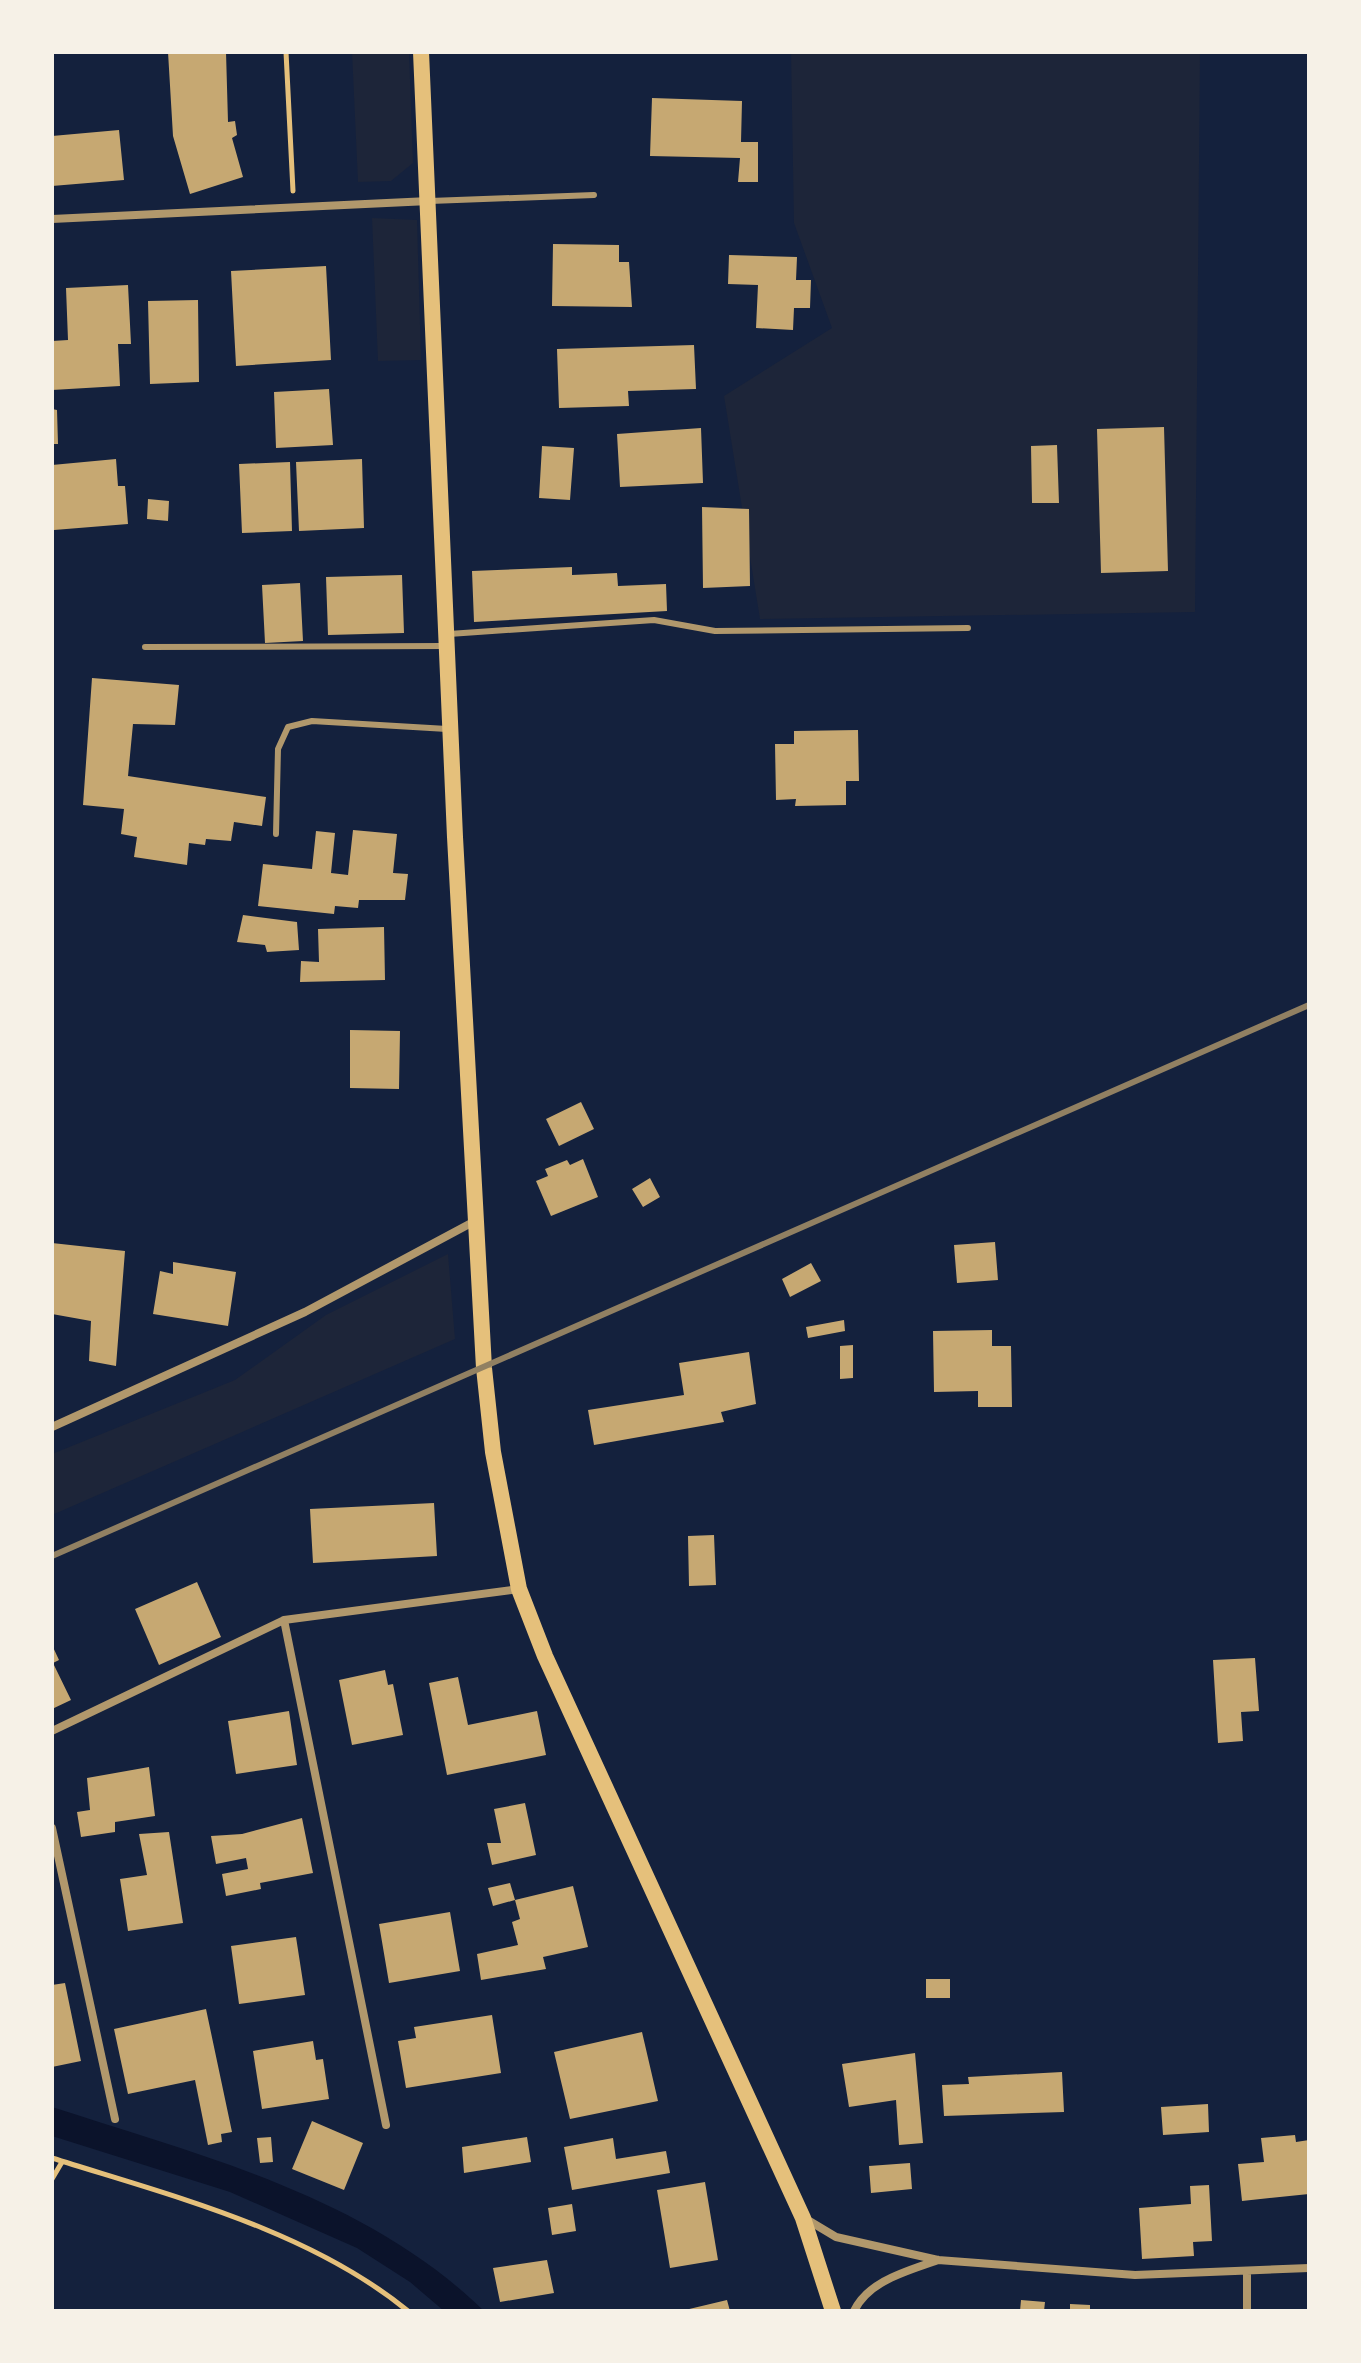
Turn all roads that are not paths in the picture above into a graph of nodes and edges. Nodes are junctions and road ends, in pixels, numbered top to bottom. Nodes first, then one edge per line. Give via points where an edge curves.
1 (421, 52) edge
2 (594, 195) dead end
3 (430, 201) junction
4 (52, 219) edge
5 (968, 628) dead end
6 (447, 640) junction
7 (145, 647) dead end
8 (451, 729) junction
9 (276, 834) dead end
10 (476, 1220) junction
11 (52, 1427) edge
12 (519, 1589) junction
13 (284, 1620) junction
14 (52, 1731) edge
15 (52, 1828) edge
16 (115, 2119) dead end
17 (386, 2125) dead end
18 (803, 2218) junction
19 (938, 2260) junction
20 (1309, 2268) edge
21 (1247, 2273) junction
22 (833, 2311) edge
23 (854, 2311) edge
24 (1247, 2311) edge

1 - 3 main road
2 - 3 lane
3 - 4 street
3 - 6 main road
5 - 6 lane via 715,631 654,620
6 - 7 lane
6 - 8 main road
8 - 9 lane via 312,721 288,727 278,749
8 - 10 main road
10 - 11 street via 305,1312
10 - 12 main road via 488,1414
12 - 13 street
12 - 18 main road
13 - 14 street
13 - 17 street
15 - 16 street
18 - 19 street via 836,2237
18 - 22 main road
19 - 21 street via 1135,2275
19 - 23 street via 884,2280
20 - 21 street
21 - 24 street

